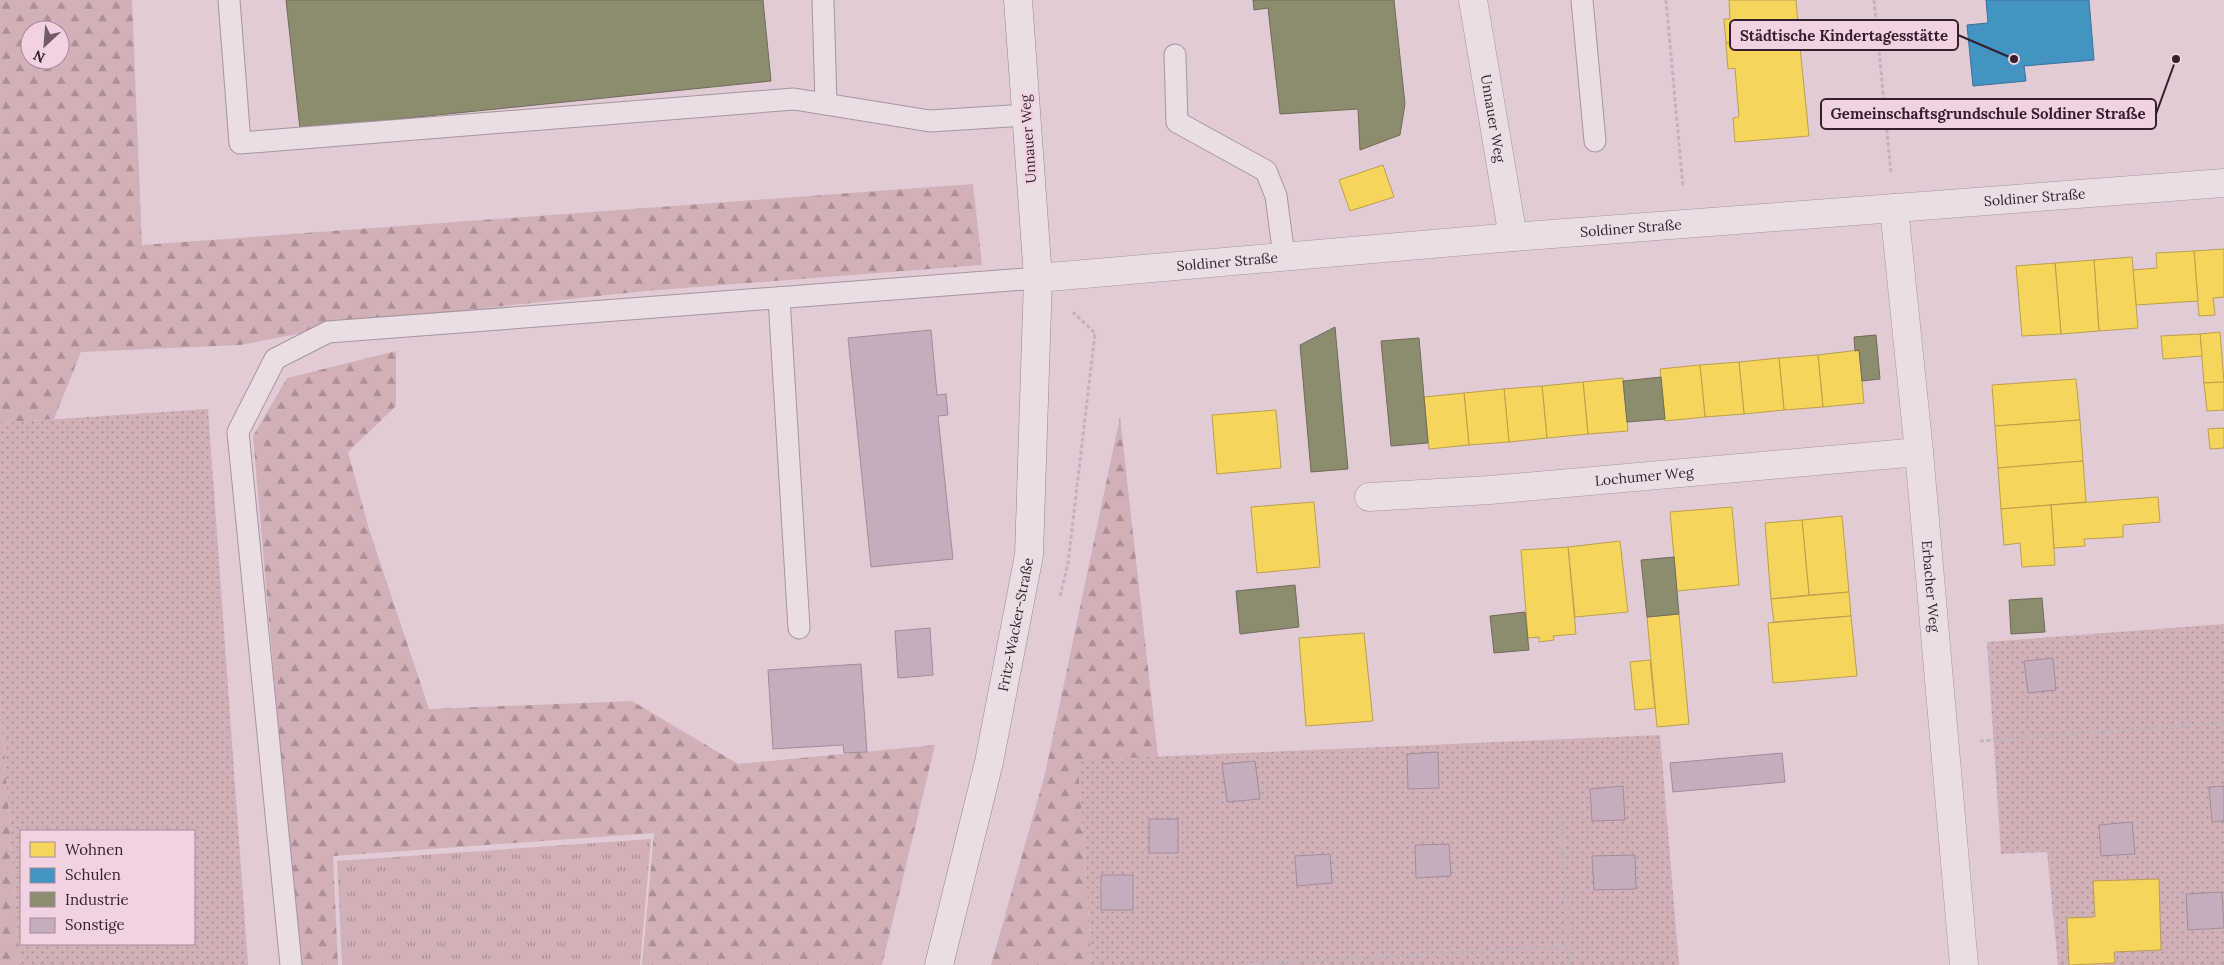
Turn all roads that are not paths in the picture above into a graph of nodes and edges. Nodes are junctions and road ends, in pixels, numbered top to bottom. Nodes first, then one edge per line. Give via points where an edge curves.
1 (229, 0) edge
2 (823, 0) edge
3 (1018, 0) edge
4 (1473, 0) edge
5 (1582, 0) edge
6 (1175, 55) dead end
7 (826, 104) junction
8 (1027, 115) junction
9 (1595, 141) dead end
10 (2224, 183) edge
11 (1894, 208) junction
12 (1513, 237) junction
13 (1284, 256) junction
14 (1038, 278) junction
15 (779, 298) junction
16 (1919, 452) junction
17 (1369, 497) dead end
18 (799, 628) dead end
19 (291, 965) edge
20 (939, 965) edge
21 (1964, 965) edge

1 - 7 lane via 240,143 794,99
2 - 7 lane
3 - 8 street, Unnauer Weg
4 - 12 street, Unnauer Weg
5 - 9 lane
6 - 13 lane via 1177,122 1266,171 1276,196
7 - 8 lane via 930,121
8 - 14 street, Unnauer Weg
10 - 11 street, Soldiner Straße
11 - 12 street, Soldiner Straße
11 - 16 street, Erbacher Weg
12 - 13 street, Soldiner Straße
13 - 14 street, Soldiner Straße
14 - 15 lane
14 - 20 street, Fritz-Wacker-Straße via 1029,555 989,762
15 - 18 lane
15 - 19 lane via 328,332 275,359 238,432
16 - 17 street, Lochumer Weg via 1490,490
16 - 21 street, Erbacher Weg

